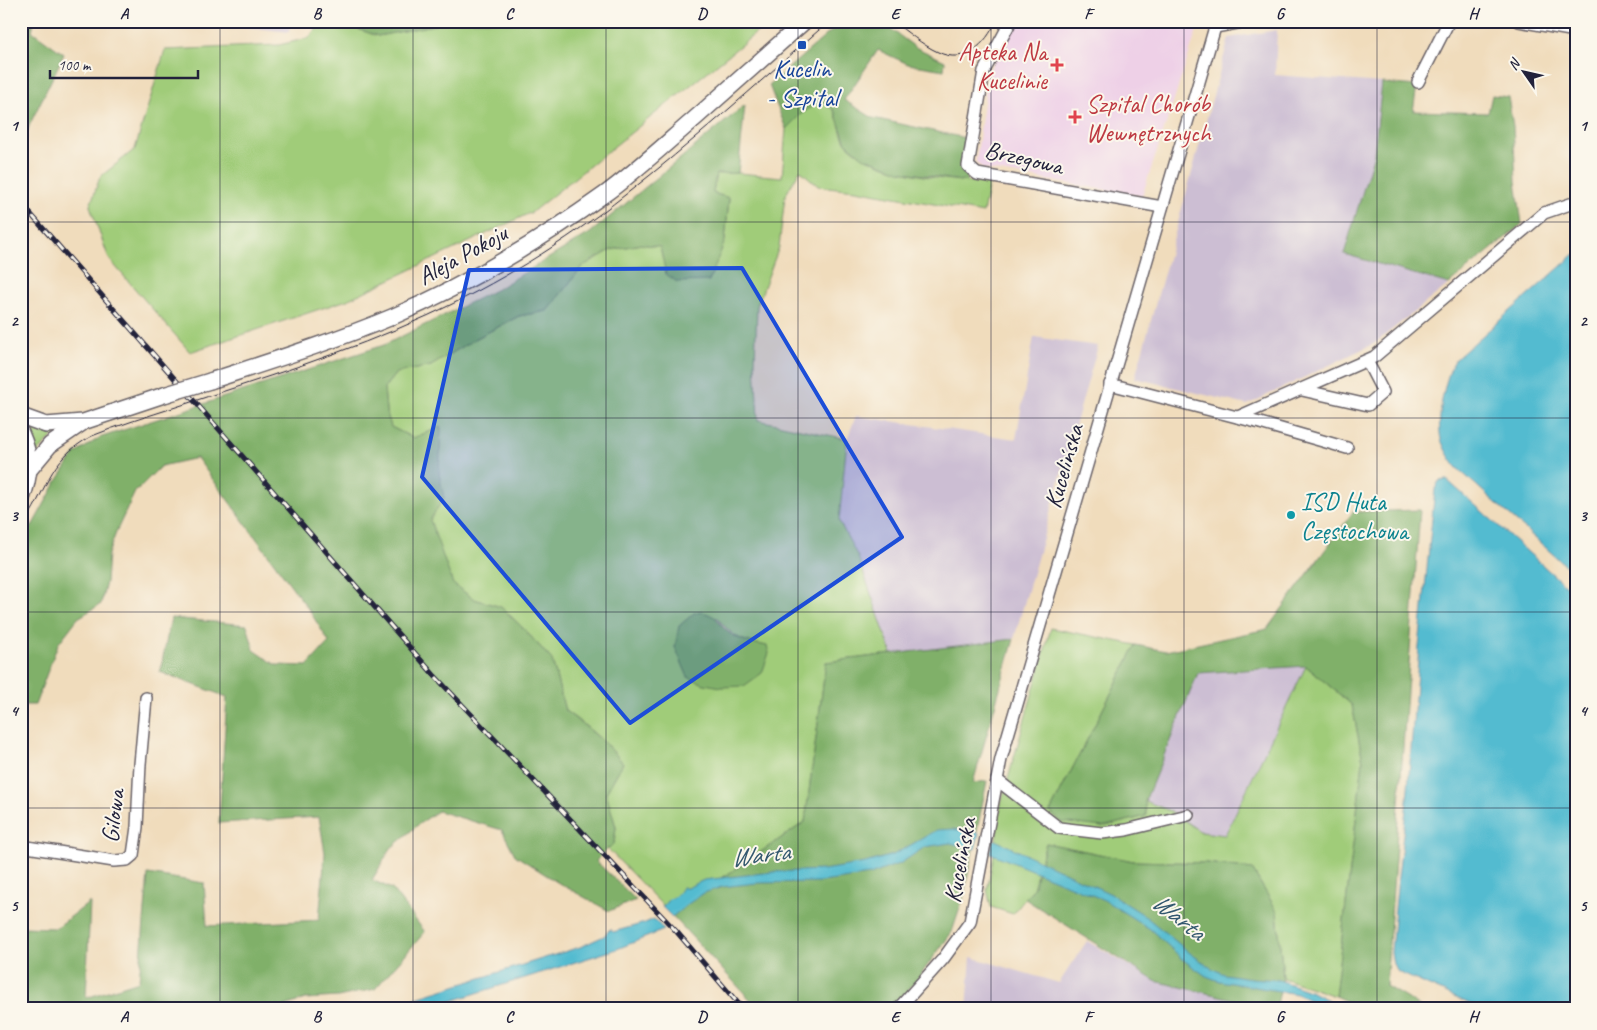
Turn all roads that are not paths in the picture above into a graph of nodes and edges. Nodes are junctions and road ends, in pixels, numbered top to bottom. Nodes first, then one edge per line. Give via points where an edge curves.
1 (805, 21) edge
2 (1011, 21) edge
3 (1248, 21) edge
4 (1449, 21) edge
5 (1519, 21) edge
6 (1214, 24) edge
7 (1576, 31) edge
8 (1418, 82) dead end
9 (1576, 202) edge
10 (1162, 207) junction
11 (1367, 361) junction
12 (1110, 384) junction
13 (1302, 390) junction
14 (21, 416) edge
15 (1238, 417) junction
16 (83, 422) junction
17 (21, 433) edge
18 (1347, 448) dead end
19 (30, 469) junction
20 (21, 501) edge
21 (146, 698) dead end
22 (996, 780) junction
23 (1188, 815) dead end
24 (21, 846) edge
25 (898, 1009) edge

1 - 16 street, Aleja Pokoju, bridge via 606,193 525,247 440,295 281,358
2 - 10 street, Brzegowa via 984,71 968,166 977,174
3 - 6 street, Kucelińska
4 - 8 street
5 - 7 street
6 - 10 street, Kucelińska
9 - 11 street via 1544,213
10 - 12 street, Kucelińska
11 - 13 street
11 - 13 street via 1383,392 1368,405
12 - 15 street
12 - 22 street, Kucelińska
13 - 15 street
14 - 16 street, Aleja Pokoju via 46,425
15 - 18 street
16 - 19 street, Aleja Pokoju via 50,445
17 - 19 street
19 - 20 street
21 - 24 street, Gilowa via 133,855 127,860 114,861
22 - 23 street via 1059,828 1102,832 1126,830
22 - 25 street, Kucelińska via 970,922 943,959

